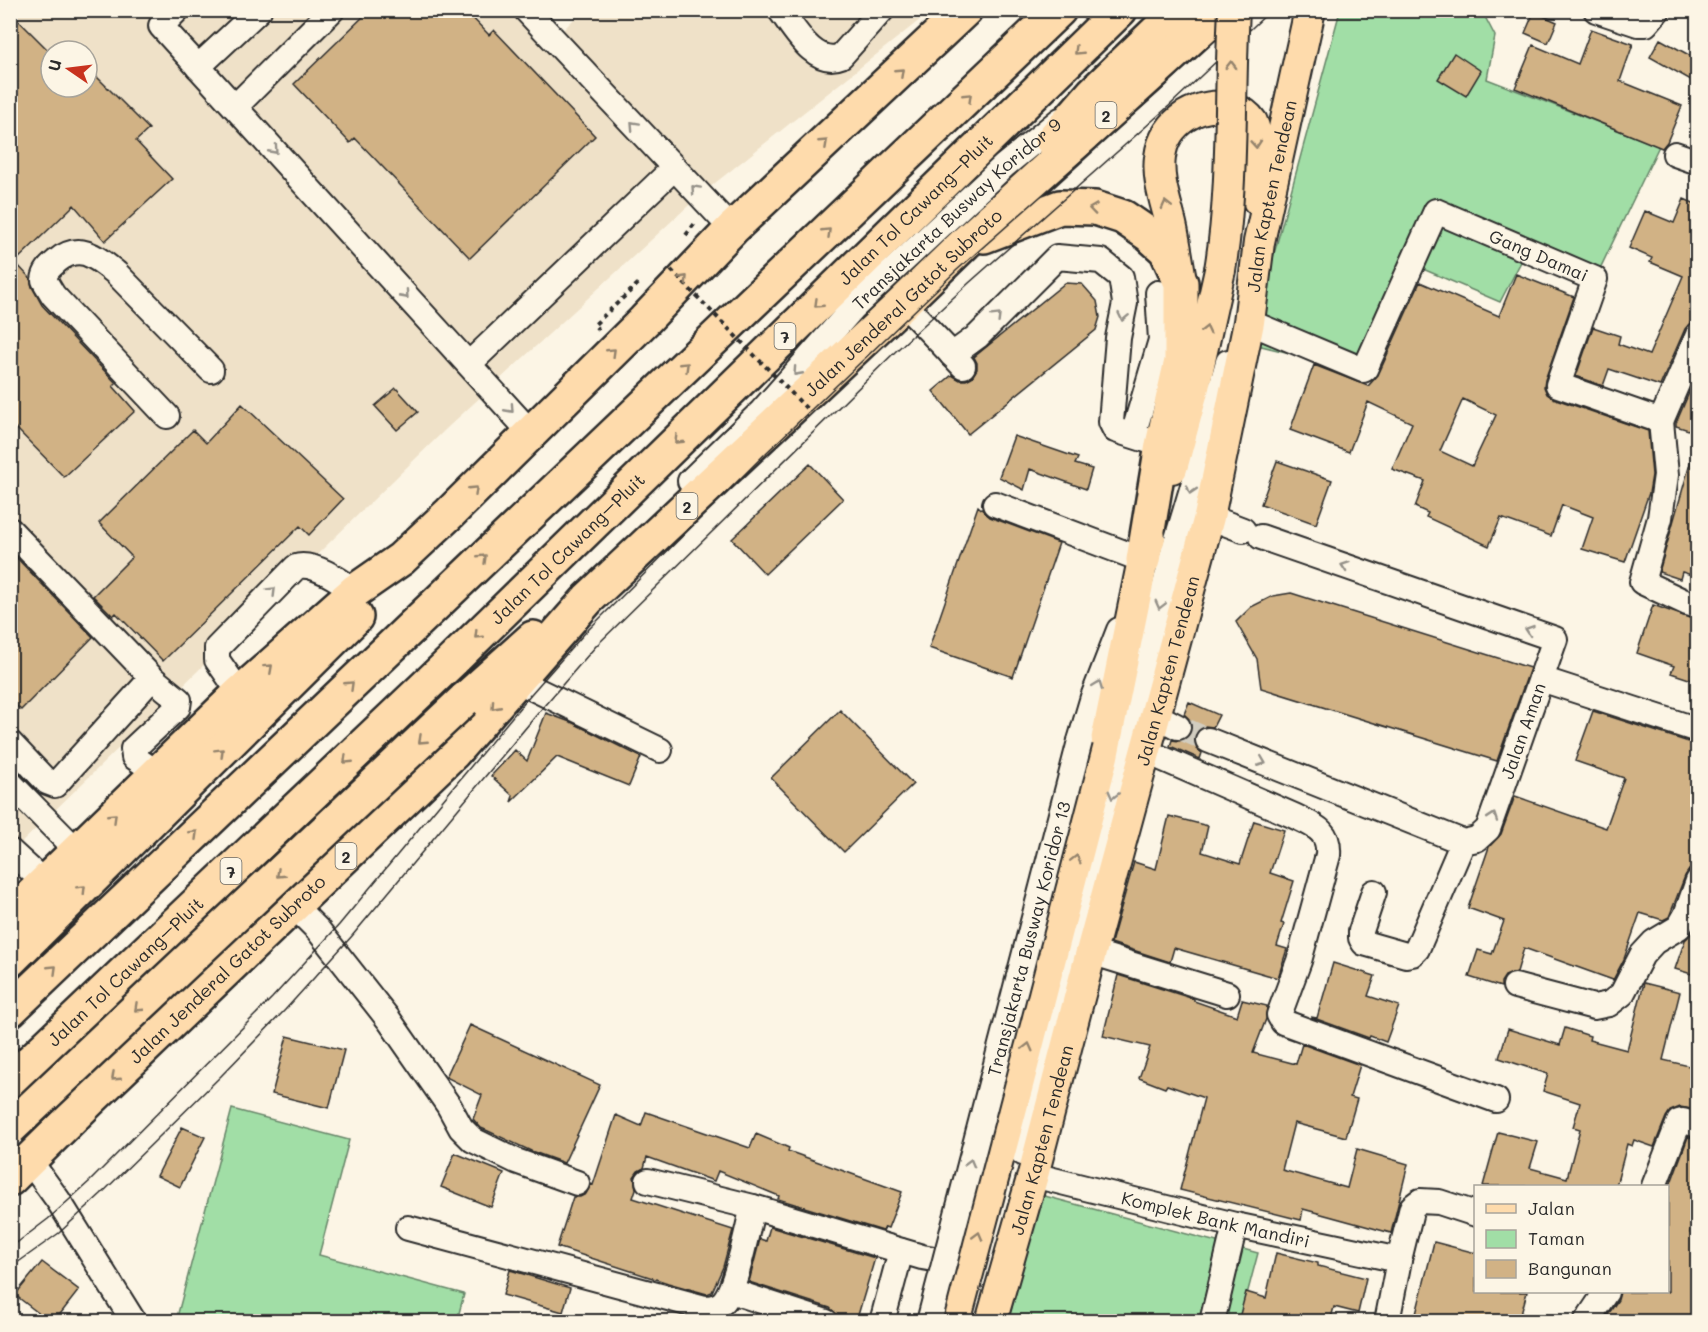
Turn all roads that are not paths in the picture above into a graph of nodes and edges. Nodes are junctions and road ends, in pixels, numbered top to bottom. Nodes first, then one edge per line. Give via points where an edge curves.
1 (177, 10) edge
2 (258, 10) edge
3 (332, 10) edge
4 (526, 10) edge
5 (780, 10) edge
6 (882, 10) edge
7 (965, 10) edge
8 (1059, 10) edge
9 (1120, 10) edge
10 (1179, 10) edge
11 (1198, 10) edge
12 (1222, 10) edge
13 (1234, 10) edge
14 (1310, 10) edge
15 (1596, 10) edge
16 (1658, 10) edge
17 (198, 67) junction
18 (1093, 93) junction
19 (235, 107) junction
20 (674, 168) junction
21 (991, 220) junction
22 (732, 229) junction
23 (1259, 242) junction
24 (965, 243) junction
25 (1169, 288) junction
26 (903, 303) junction
27 (1249, 322) junction
28 (1698, 335) edge
29 (468, 364) junction
30 (211, 370) dead end
31 (798, 413) junction
32 (1214, 414) junction
33 (167, 416) dead end
34 (1661, 421) junction
35 (531, 432) junction
36 (736, 437) junction
37 (1148, 440) junction
38 (995, 504) dead end
39 (1211, 509) junction
40 (10, 530) edge
41 (401, 559) junction
42 (1143, 560) junction
43 (355, 591) junction
44 (588, 598) junction
45 (1698, 606) edge
46 (153, 678) junction
47 (1540, 679) junction
48 (518, 681) junction
49 (240, 693) junction
50 (1698, 730) edge
51 (1208, 740) tunnel mouth
52 (10, 743) edge
53 (660, 750) dead end
54 (1145, 751) junction
55 (157, 773) junction
56 (10, 783) edge
57 (1463, 842) junction
58 (10, 851) edge
59 (77, 851) junction
60 (1698, 880) edge
61 (45, 883) junction
62 (1374, 892) dead end
63 (294, 906) junction
64 (10, 916) edge
65 (1091, 952) junction
66 (10, 960) edge
67 (1515, 986) dead end
68 (1227, 994) dead end
69 (10, 1010) edge
70 (10, 1082) edge
71 (90, 1100) junction
72 (1496, 1100) dead end
73 (1698, 1125) edge
74 (10, 1128) edge
75 (20, 1170) edge
76 (1033, 1175) junction
77 (648, 1181) dead end
78 (577, 1183) dead end
79 (1654, 1185) edge
80 (753, 1207) junction
81 (1474, 1213) edge
82 (1235, 1225) junction
83 (408, 1228) dead end
84 (901, 1251) junction
85 (1399, 1260) junction
86 (970, 1265) junction
87 (731, 1291) junction
88 (1605, 1293) edge
89 (134, 1322) edge
90 (826, 1322) edge
91 (882, 1322) edge
92 (929, 1322) edge
93 (955, 1322) edge
94 (981, 1322) edge
95 (992, 1322) edge
96 (1212, 1322) edge
97 (1387, 1322) edge
98 (1586, 1322) edge

1 - 17 street via 161,26
2 - 17 street
3 - 19 street
20 -> 4 street
5 - 6 street via 808,47 834,59
22 -> 7 highway
69 -> 8 highway
9 -> 70 highway, Jalan Tol Cawang–Pluit / 7 via 450,662
10 - 18 highway
11 - 18 street, Transjakarta Busway Koridor 9 via 1158,47
12 - 21 highway, Jalan Jenderal Gatot Subroto / 2
42 -> 13 main road, Jalan Kapten Tendean, bridge via 1194,387 1227,230
14 - 23 main road, Jalan Kapten Tendean
15 - 16 street via 1638,24 1646,24
17 - 19 street
18 - 21 highway
18 -> 36 street, Transjakarta Busway Koridor 9 via 1004,166 915,248 853,308
19 -> 29 street
22 -> 20 street
20 - 29 street
21 - 24 highway, Jalan Jenderal Gatot Subroto / 2
35 -> 22 highway
25 -> 23 main road via 1176,248 1160,157 1171,130 1192,112 1223,106 1240,111 1251,120 1255,131
23 - 27 main road, Jalan Kapten Tendean
23 - 32 street
25 -> 24 highway via 1166,250 1123,217 1095,208 1060,207
24 - 26 highway, Jalan Jenderal Gatot Subroto / 2
25 - 37 highway via 1181,361
26 - 31 highway, Jalan Jenderal Gatot Subroto / 2
26 -> 37 street via 958,360 1057,257 1101,261 1121,277 1125,303 1111,422 1115,430
27 - 34 street, Gang Damai via 1365,369 1438,211 1595,279 1557,385
27 - 39 main road, Jalan Kapten Tendean
28 - 34 street
29 -> 35 street
30 - 33 street via 98,259 76,251 67,253 49,268 44,280 53,295
31 - 36 street, Transjakarta Busway Koridor 9
31 - 44 highway, Jalan Jenderal Gatot Subroto / 2
32 - 39 street
32 -> 94 street via 1174,549
34 - 45 street via 1666,475 1660,518 1642,582
41 -> 35 highway
36 - 44 street, Transjakarta Busway Koridor 9 via 633,537
37 - 42 highway
38 - 42 street
47 -> 39 street, Jalan Aman via 1555,639 1252,534
39 - 54 main road, Jalan Kapten Tendean via 1167,721
40 - 46 street
41 - 43 highway
66 -> 41 highway via 318,656 375,596
86 -> 42 main road, Jalan Kapten Tendean via 1102,756
92 -> 42 street, Transjakarta Busway Koridor 13, bridge via 1080,741
49 -> 43 highway
49 -> 43 street via 217,660 217,648 296,567 308,566
44 - 48 highway, Jalan Jenderal Gatot Subroto / 2
44 -> 74 highway, Jalan Jenderal Gatot Subroto / 2, bridge via 543,630 464,700
46 - 52 street via 55,785 47,782
46 - 55 street via 179,700 178,707 133,748 134,757
47 - 50 street
57 -> 47 street, Jalan Aman via 1477,839 1488,830
48 - 53 street
48 -> 63 highway, Jalan Jenderal Gatot Subroto / 2 via 454,752
49 - 55 highway
51 -> 57 street
54 - 65 main road, Jalan Kapten Tendean
54 - 72 street via 1292,815 1326,835 1328,855 1299,961 1279,1015 1283,1022
59 -> 55 highway
56 - 59 street
57 - 62 street via 1418,949 1412,954 1364,943 1360,931
58 - 61 street
59 - 61 highway
60 - 67 street via 1679,927 1654,942 1642,955 1622,994 1609,1004 1594,1007
61 - 64 highway
63 -> 71 highway, Jalan Jenderal Gatot Subroto / 2
63 - 78 street via 389,1020 473,1140
65 - 68 street
65 - 76 main road, Jalan Kapten Tendean
70 - 71 highway via 52,1097
71 - 75 highway, Jalan Jenderal Gatot Subroto / 2
73 - 79 street via 1678,1122
75 - 89 street via 58,1200
76 - 82 street, Komplek Bank Mandiri
76 - 95 main road, Jalan Kapten Tendean
77 - 80 street
80 - 84 street
80 - 87 street
81 - 85 street via 1439,1202 1420,1201 1412,1207
82 - 85 street, Komplek Bank Mandiri
82 - 96 street
83 - 87 street via 705,1308 722,1304
84 - 86 street
84 - 91 street
85 - 97 street
86 - 93 main road, Jalan Kapten Tendean
87 - 90 street
88 - 98 street

